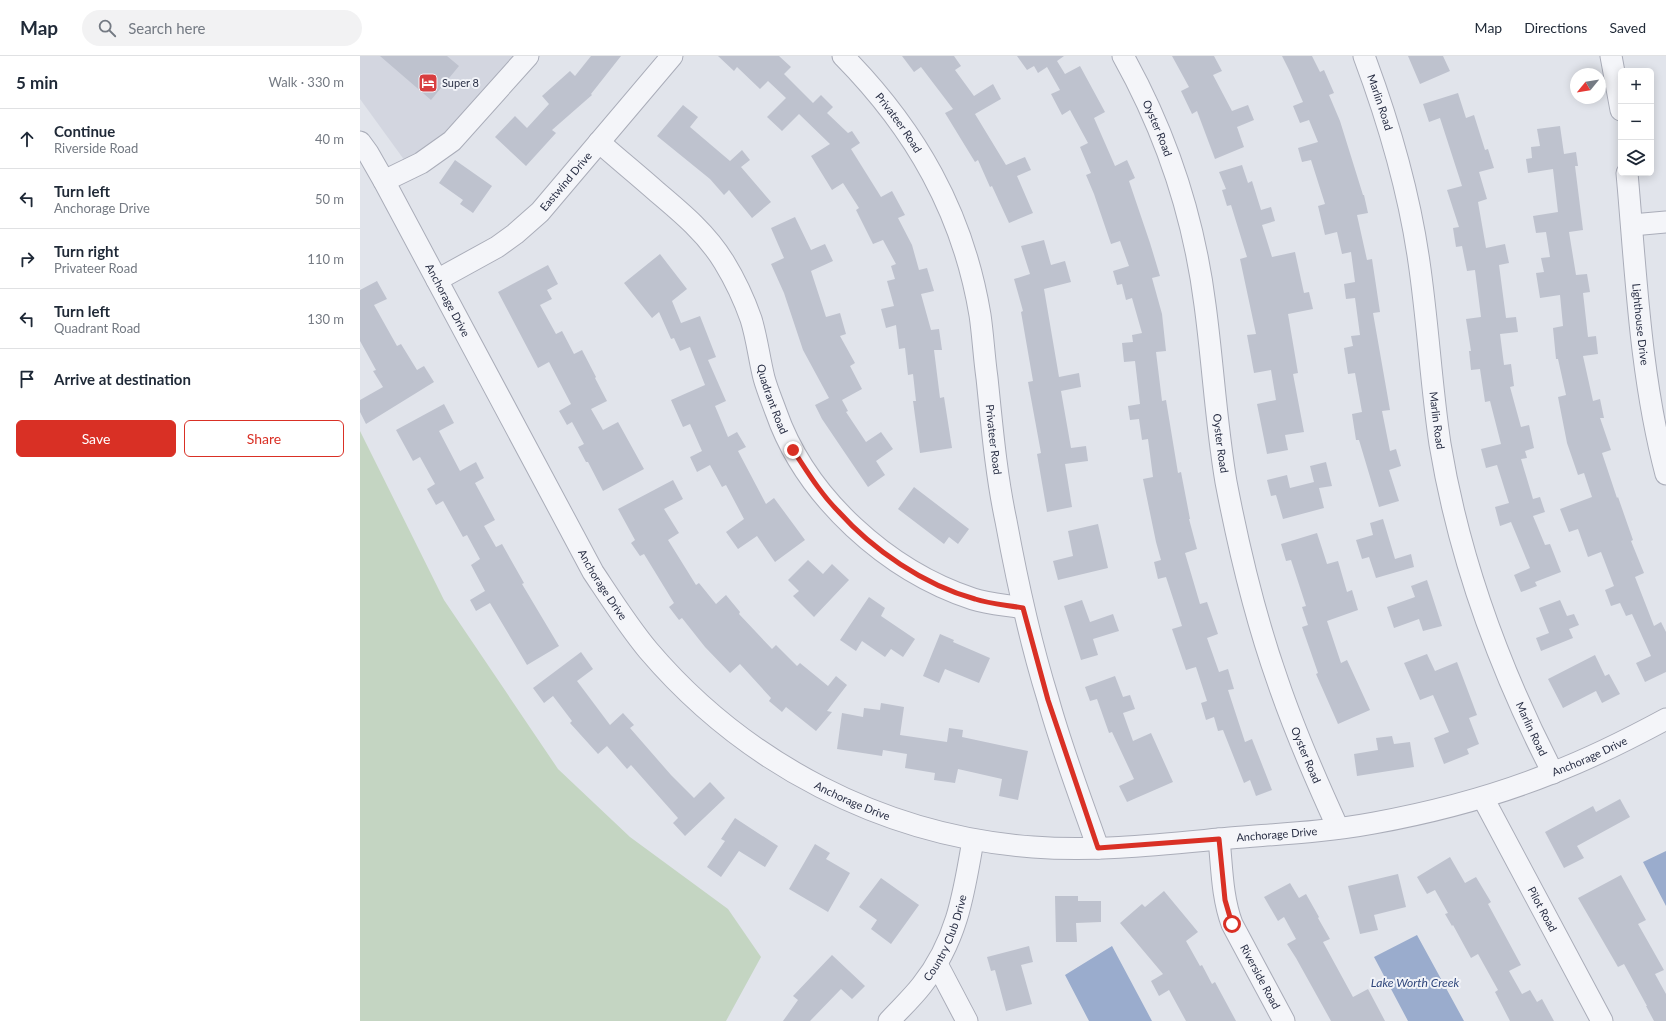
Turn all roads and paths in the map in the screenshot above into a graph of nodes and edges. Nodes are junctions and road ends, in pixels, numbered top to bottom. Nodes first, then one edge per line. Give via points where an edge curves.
1 (528, 56) edge
2 (672, 56) edge
3 (843, 56) edge
4 (1123, 56) edge
5 (1364, 56) edge
6 (1611, 56) edge
7 (1620, 104) edge
8 (360, 142) edge
9 (599, 142) junction
10 (1627, 176) edge
11 (384, 181) junction
12 (1666, 222) edge
13 (1632, 225) junction
14 (437, 280) junction
15 (1666, 474) edge
16 (1023, 608) junction
17 (1666, 719) edge
18 (1553, 773) junction
19 (1483, 798) junction
20 (1338, 828) junction
21 (1219, 839) junction
22 (973, 840) junction
23 (1098, 848) junction
24 (937, 964) junction
25 (889, 1021) edge
26 (968, 1021) edge
27 (1284, 1021) edge
28 (1602, 1021) edge

1 - 11 street via 452,141 421,163
2 - 9 street, Eastwind Drive
3 - 16 street, Privateer Road via 898,119 923,158 941,192 966,256 980,316 992,434
4 - 20 street, Oyster Road via 1147,102 1166,148 1182,195 1197,255 1226,481 1257,616 1308,764
5 - 18 street, Marlin Road via 1396,150 1409,206 1419,262 1441,446 1470,570 1513,689
6 - 7 street
8 - 11 street, Anchorage Drive
9 - 14 street, Eastwind Drive via 540,212 515,234 497,247
9 - 16 street, Quadrant Road via 688,218 723,260 739,289 751,320 764,379 777,415 793,450 838,512 885,554 917,574 975,600
10 - 13 street, Lighthouse Drive
11 - 14 street, Anchorage Drive
12 - 13 street
13 - 15 street, Lighthouse Drive via 1642,344 1649,394
14 - 22 street, Anchorage Drive via 593,572 620,614 677,683 745,741 781,766 825,790 887,816 929,830
16 - 23 street, Privateer Road via 1048,700
17 - 18 street, Anchorage Drive
18 - 19 street, Anchorage Drive
19 - 20 street, Anchorage Drive via 1420,814
19 - 28 street, Pilot Road
20 - 21 street, Anchorage Drive
21 - 23 street, Anchorage Drive
21 - 27 street, Riverside Road via 1225,900 1232,924
22 - 23 street, Anchorage Drive via 1034,848
22 - 24 street, Country Club Drive via 957,922
24 - 25 street, Country Club Drive via 922,986
24 - 26 street

